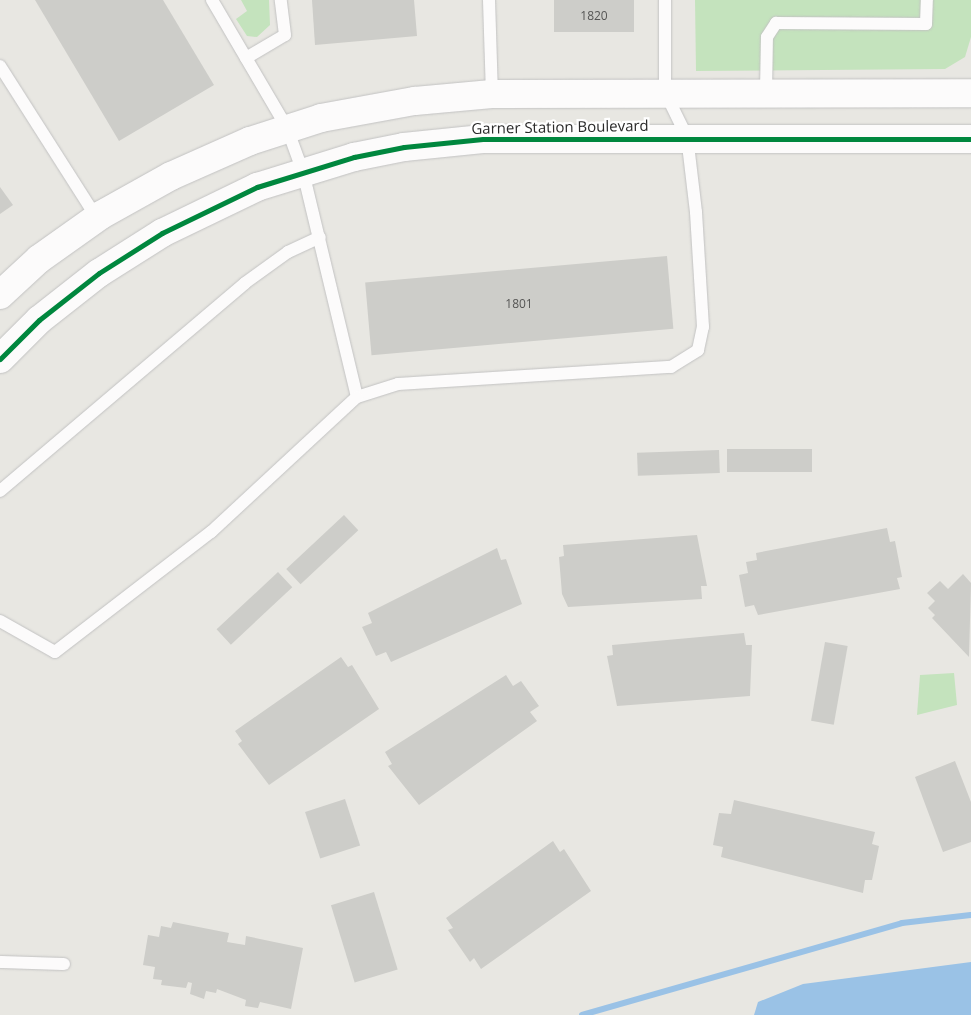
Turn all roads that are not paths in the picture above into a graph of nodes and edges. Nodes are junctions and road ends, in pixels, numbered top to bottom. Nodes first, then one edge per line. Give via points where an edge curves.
1 (212, 0) edge
2 (282, 0) edge
3 (489, 0) edge
4 (665, 0) edge
5 (927, 0) edge
6 (246, 58) junction
7 (0, 66) edge
8 (665, 92) junction
9 (766, 92) junction
10 (971, 93) edge
11 (492, 94) junction
12 (287, 128) junction
13 (687, 137) junction
14 (971, 139) edge
15 (303, 172) junction
16 (97, 218) junction
17 (320, 237) junction
18 (0, 295) edge
19 (0, 359) edge
20 (356, 397) junction
21 (0, 491) edge
22 (0, 621) edge
23 (0, 962) edge
24 (64, 964) dead end

1 - 6 lane
2 - 6 lane via 285,35
3 - 11 lane
4 - 8 lane
5 - 9 lane via 926,24 776,22 767,37
6 - 12 lane
7 - 16 lane
8 - 9 street
8 - 11 street
8 - 13 lane
9 - 10 street
11 - 12 street via 415,101
12 - 15 lane
12 - 16 street via 171,176
13 - 14 street, Garner Station Boulevard
13 - 15 street, Garner Station Boulevard via 438,143 354,157
13 - 20 lane via 703,327 698,350 671,367 398,384
15 - 17 lane
15 - 19 street, Garner Station Boulevard via 227,199 162,233 99,273 39,320
16 - 18 street via 39,259
17 - 20 lane
17 - 21 lane via 288,252 245,283
20 - 22 lane via 211,532 55,652
23 - 24 lane

